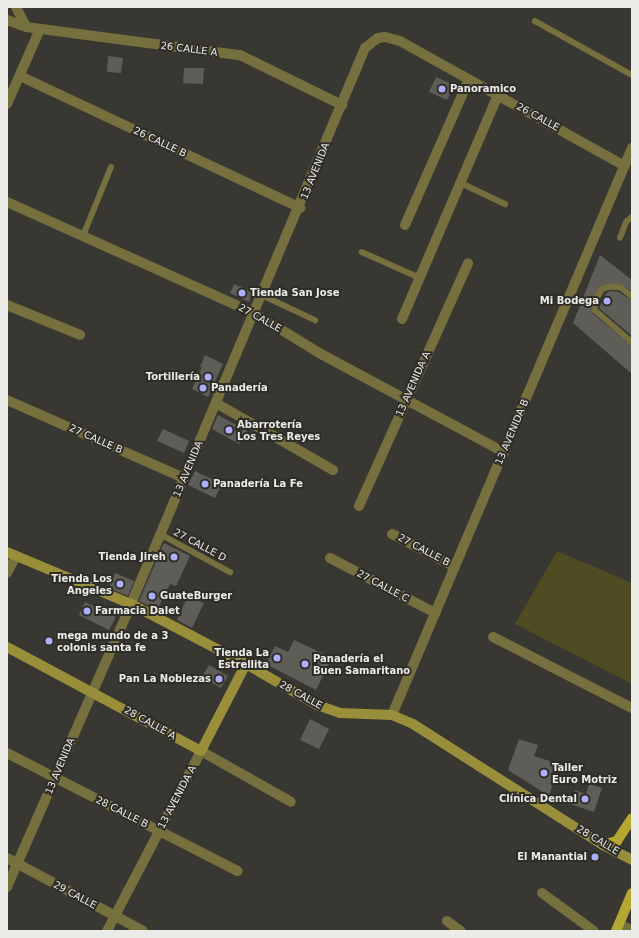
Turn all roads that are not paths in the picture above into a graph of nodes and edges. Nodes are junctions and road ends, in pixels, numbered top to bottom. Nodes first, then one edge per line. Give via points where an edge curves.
1 (16, 7) edge
2 (7, 20) edge
3 (535, 21) dead end
4 (26, 27) junction
5 (40, 29) junction
6 (365, 48) joint
7 (632, 75) edge
8 (20, 76) junction
9 (469, 79) junction
10 (498, 95) junction
11 (7, 104) edge
12 (342, 105) junction
13 (632, 148) edge
14 (111, 167) dead end
15 (629, 167) edge
16 (461, 183) junction
17 (7, 202) edge
18 (505, 204) dead end
19 (300, 208) junction
20 (632, 217) edge
21 (405, 225) dead end
22 (83, 236) junction
23 (620, 238) dead end
24 (362, 252) dead end
25 (468, 263) dead end
26 (420, 278) junction
27 (262, 295) junction
28 (632, 297) edge
29 (7, 305) edge
30 (254, 313) junction
31 (402, 319) dead end
32 (315, 320) dead end
33 (80, 335) dead end
34 (632, 342) edge
35 (406, 399) junction
36 (7, 400) edge
37 (216, 403) junction
38 (504, 452) junction
39 (333, 470) dead end
40 (184, 478) junction
41 (359, 506) dead end
42 (160, 534) junction
43 (392, 534) dead end
44 (12, 554) edge
45 (330, 558) dead end
46 (455, 567) junction
47 (230, 572) dead end
48 (7, 573) edge
49 (131, 604) junction
50 (435, 613) junction
51 (493, 637) dead end
52 (7, 647) edge
53 (246, 664) junction
54 (91, 691) junction
55 (632, 708) edge
56 (392, 715) junction
57 (201, 751) junction
58 (7, 753) edge
59 (55, 778) junction
60 (291, 802) dead end
61 (632, 818) edge
62 (159, 831) junction
63 (603, 845) junction
64 (7, 858) edge
65 (632, 860) edge
66 (17, 864) junction
67 (238, 871) dead end
68 (7, 887) edge
69 (542, 893) dead end
70 (632, 893) edge
71 (114, 916) junction
72 (447, 921) dead end
73 (618, 928) edge
74 (632, 930) edge
75 (107, 931) edge
76 (144, 931) edge
77 (461, 931) edge
78 (594, 931) edge

1 - 4 street
2 - 4 street, 26 CALLE A
3 - 7 lane
4 - 5 street, 26 CALLE A
5 - 8 street
5 - 12 street, 26 CALLE A via 240,55
6 - 9 street, 26 CALLE via 378,38 393,38
6 - 12 street, 13 AVENIDA
8 - 11 street
8 - 19 street, 26 CALLE B
9 - 10 street, 26 CALLE
9 - 21 street
10 - 15 street, 26 CALLE
10 - 16 street
12 - 19 street, 13 AVENIDA
13 - 15 street, 13 AVENIDA B
14 - 22 lane
15 - 38 street, 13 AVENIDA B
16 - 18 lane
16 - 26 street
17 - 22 street, 27 CALLE
19 - 27 street, 13 AVENIDA
20 - 23 lane via 626,222
22 - 30 street, 27 CALLE
24 - 26 lane
25 - 35 street, 13 AVENIDA A
26 - 31 street
27 - 30 street, 13 AVENIDA
27 - 32 lane
28 - 34 lane via 621,288 603,289 595,302 595,310
29 - 33 street
30 - 35 street, 27 CALLE via 321,354
30 - 37 street, 13 AVENIDA
35 - 38 street, 27 CALLE
35 - 41 street, 13 AVENIDA A
36 - 40 street, 27 CALLE B
37 - 39 street
37 - 40 street, 13 AVENIDA
38 - 46 street, 13 AVENIDA B
40 - 42 street, 13 AVENIDA
42 - 47 lane, 27 CALLE D
42 - 49 street, 13 AVENIDA
43 - 46 street, 27 CALLE B
44 - 48 street
44 - 49 main road, 28 CALLE
45 - 50 street, 27 CALLE C
46 - 50 street, 13 AVENIDA B
49 - 53 main road, 28 CALLE
49 - 54 street, 13 AVENIDA
50 - 56 street, 13 AVENIDA B
51 - 55 street
52 - 54 main road, 28 CALLE A
53 - 56 main road, 28 CALLE via 317,706 331,711
53 - 57 main road, 13 AVENIDA A
54 - 57 main road, 28 CALLE A
54 - 59 street, 13 AVENIDA
56 - 63 main road, 28 CALLE via 413,724
57 - 60 street, 28 CALLE A
57 - 62 street, 13 AVENIDA A
58 - 59 street, 28 CALLE B
59 - 62 street, 28 CALLE B
59 - 66 street, 13 AVENIDA
61 - 63 main road via 617,841
62 - 67 street, 28 CALLE B
62 - 71 street, 13 AVENIDA A
63 - 65 main road, 28 CALLE
64 - 66 street, 29 CALLE
66 - 68 street, 13 AVENIDA
66 - 71 street, 29 CALLE
69 - 78 street
70 - 73 main road
71 - 75 street, 13 AVENIDA A
71 - 76 street, 29 CALLE
72 - 77 street
73 - 74 street

